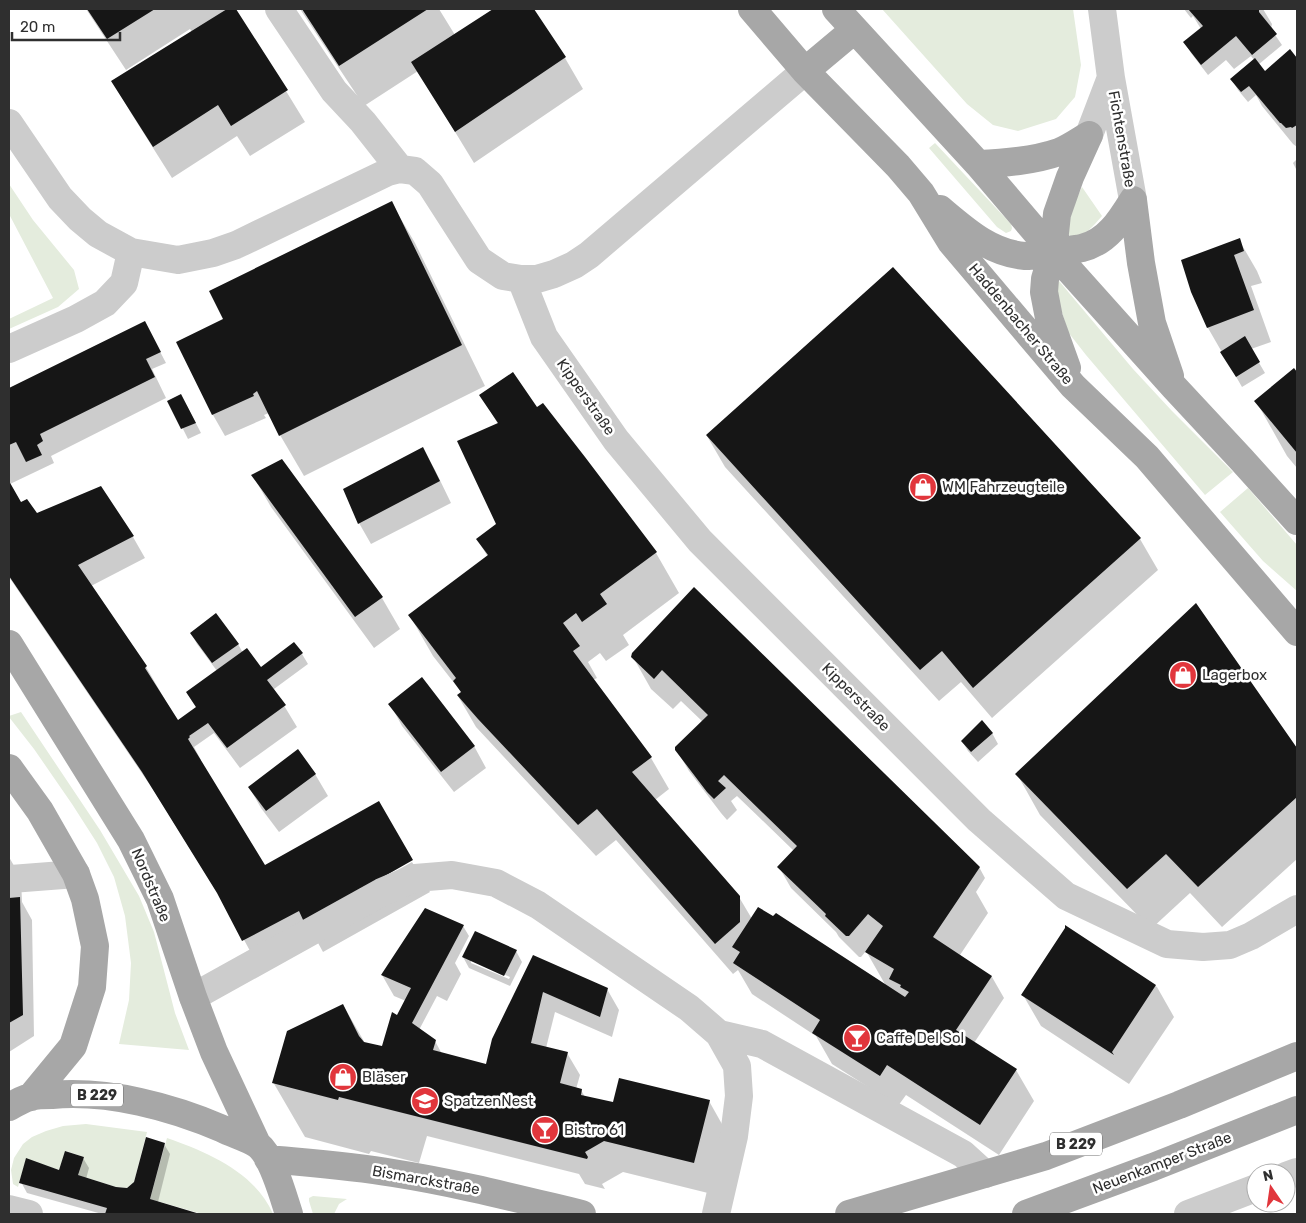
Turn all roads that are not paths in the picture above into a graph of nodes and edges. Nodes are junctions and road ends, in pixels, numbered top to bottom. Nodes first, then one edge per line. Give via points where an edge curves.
1 (280, 9) edge
2 (752, 9) edge
3 (836, 9) edge
4 (1102, 9) edge
5 (854, 30) junction
6 (806, 71) junction
7 (1111, 78) junction
8 (9, 124) edge
9 (1089, 135) junction
10 (978, 164) junction
11 (400, 169) junction
12 (921, 194) junction
13 (1133, 200) junction
14 (131, 252) junction
15 (1053, 252) junction
16 (521, 279) junction
17 (9, 349) edge
18 (1073, 386) junction
19 (1174, 387) junction
20 (1297, 521) edge
21 (1297, 632) edge
22 (9, 644) edge
23 (9, 768) edge
24 (76, 874) junction
25 (11, 879) dead end
26 (1297, 908) edge
27 (193, 997) junction
28 (719, 1034) junction
29 (1297, 1056) edge
30 (20, 1102) edge
31 (1297, 1110) edge
32 (263, 1152) junction
33 (985, 1174) junction
34 (1246, 1192) edge
35 (9, 1209) edge
36 (29, 1214) edge
37 (289, 1214) edge
38 (582, 1214) edge
39 (716, 1214) edge
40 (849, 1214) edge
41 (1026, 1214) edge
42 (1188, 1214) edge

1 - 11 street via 334,91
2 - 6 main road, Haddenbacher Straße
3 - 5 main road
4 - 7 street, Fichtenstraße
5 - 6 main road
5 - 10 main road
6 - 12 main road, Haddenbacher Straße
6 - 16 street via 589,255 554,274
7 - 9 street, Fichtenstraße
7 - 13 street, Fichtenstraße
8 - 14 street via 60,198 80,219 98,234
9 - 10 main road via 1059,152 1038,158
9 - 15 main road via 1057,214
10 - 15 main road
11 - 14 street via 213,253 178,260
11 - 16 street via 415,171 430,184 479,260 503,276
12 - 15 main road via 990,246 1027,256
12 - 18 main road, Haddenbacher Straße via 951,242
13 - 15 main road via 1119,222 1096,243
13 - 19 main road via 1152,323
14 - 17 street via 124,283 105,303
15 - 18 main road via 1044,292 1054,335
15 - 19 main road
16 - 26 street, Kipperstraße via 544,337 616,440 700,541 979,820 1066,896 1167,944 1203,947 1230,945
18 - 21 main road, Haddenbacher Straße via 1147,457
19 - 20 main road
22 - 27 main road, Nordstraße via 131,840 160,899
23 - 24 main road via 40,811
24 - 25 street
24 - 30 main road via 86,899 96,946 92,987 73,1046
27 - 28 street via 382,892 415,878 452,875 496,883 538,905 689,1008
27 - 32 main road, Nordstraße via 214,1052
28 - 33 street via 762,1044 963,1154
28 - 39 street via 737,1066 739,1096 734,1136
29 - 33 main road, B 229 via 1046,1156
30 - 32 main road, B 229 via 65,1094 138,1101 210,1123
31 - 41 main road, Neuenkamper Straße
32 - 37 main road, Nordstraße via 280,1185
32 - 38 main road, Bismarckstraße / B 229 via 492,1192
33 - 40 main road, B 229
34 - 42 street
35 - 36 street

